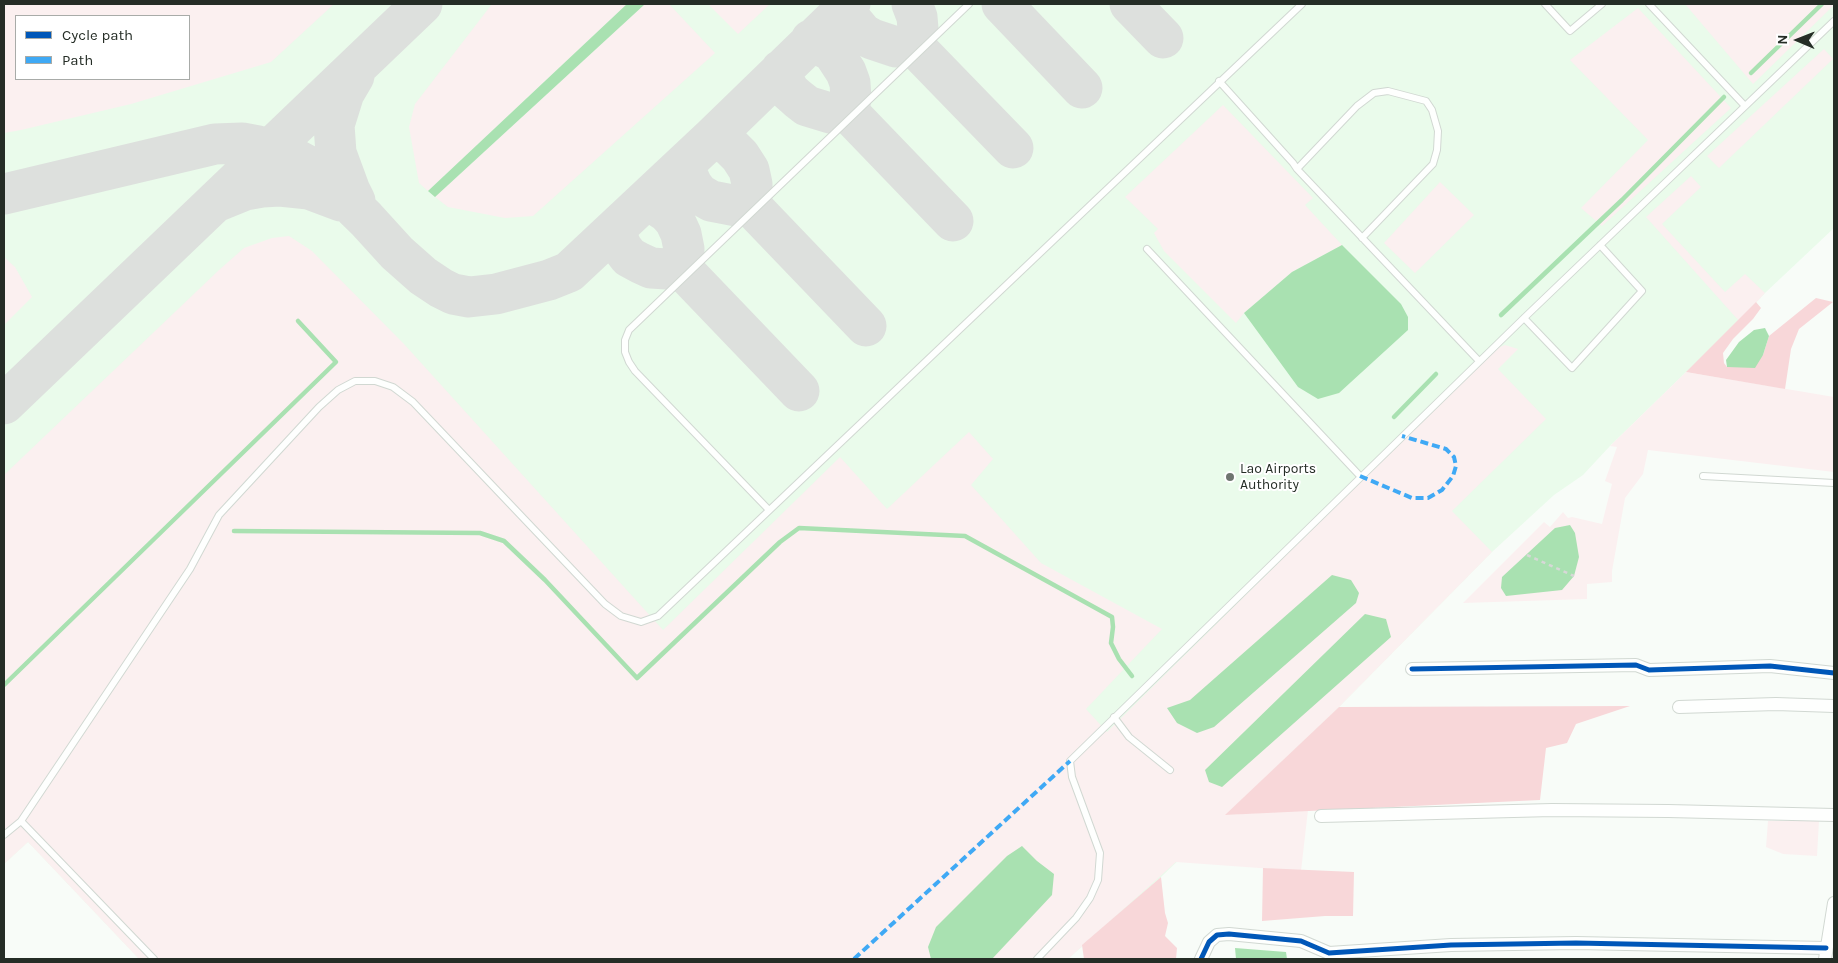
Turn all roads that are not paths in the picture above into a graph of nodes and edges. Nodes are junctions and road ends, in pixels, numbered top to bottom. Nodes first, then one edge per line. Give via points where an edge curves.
1 (969, 4) edge
2 (1302, 4) edge
3 (1545, 4) edge
4 (1602, 4) edge
5 (1649, 4) edge
6 (1834, 21) edge
7 (1219, 82) junction
8 (1745, 106) junction
9 (1297, 169) junction
10 (1362, 238) junction
11 (1600, 245) junction
12 (1147, 249) dead end
13 (1524, 318) junction
14 (1479, 361) junction
15 (1360, 476) junction
16 (1703, 476) dead end
17 (1834, 483) edge
18 (769, 510) junction
19 (1412, 669) dead end
20 (1834, 673) edge
21 (1834, 706) edge
22 (1679, 707) dead end
23 (1114, 716) junction
24 (1170, 770) dead end
25 (1834, 815) edge
26 (1321, 816) dead end
27 (21, 821) junction
28 (4, 835) edge
29 (1834, 903) edge
30 (1825, 954) edge
31 (1324, 956) edge
32 (154, 959) edge
33 (1037, 959) edge
34 (1201, 959) edge

1 - 18 lane via 629,330 625,340 625,352 635,371
2 - 7 lane
3 - 4 lane via 1570,31
5 - 8 lane
6 - 8 lane
7 - 9 lane
7 - 18 lane
8 - 11 lane
9 - 10 lane
9 - 10 lane via 1357,106 1374,93 1388,91 1426,101 1438,131 1433,164
10 - 14 lane
11 - 13 lane
11 - 13 lane via 1642,291 1572,368
12 - 15 lane
13 - 14 lane
14 - 15 lane
15 - 23 lane
16 - 17 lane
18 - 27 lane via 658,616 641,622 621,616 413,402 393,387 375,381 355,381 338,390 319,407 219,515 190,569
19 - 20 street via 1636,665 1649,670 1770,666
21 - 22 street
23 - 24 lane via 1129,737
23 - 33 lane via 1070,761 1072,777 1100,853 1098,880 1076,918
25 - 26 street via 1552,810
27 - 28 lane
27 - 32 lane
29 - 30 street
30 - 31 street via 1576,943 1451,945
31 - 34 street via 1301,941 1229,934 1217,935

